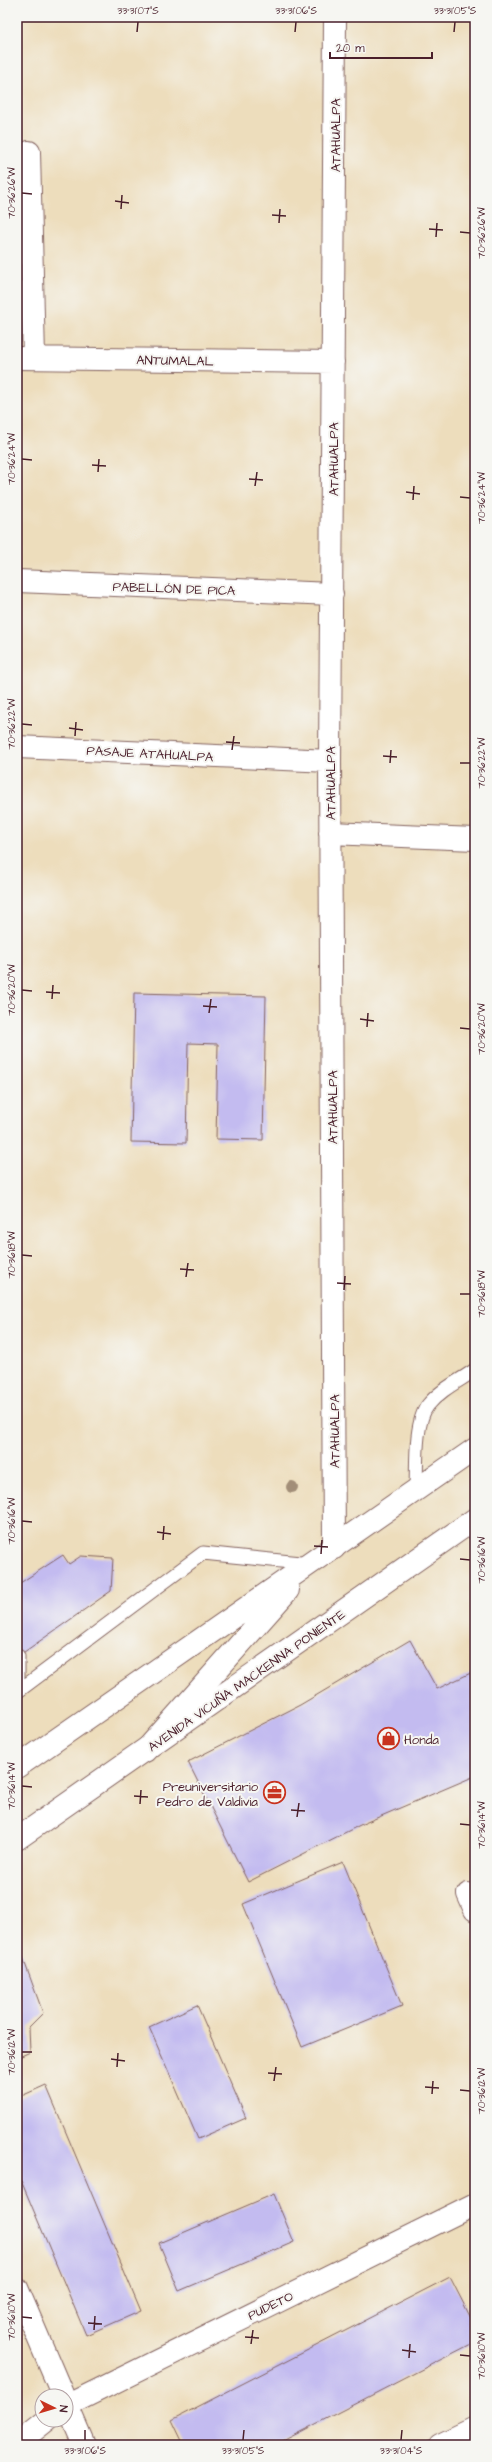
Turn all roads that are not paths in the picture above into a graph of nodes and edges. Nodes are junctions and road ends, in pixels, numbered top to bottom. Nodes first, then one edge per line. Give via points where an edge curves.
1 (336, 17) edge
2 (29, 152) dead end
3 (25, 358) edge
4 (333, 362) junction
5 (17, 581) edge
6 (332, 594) junction
7 (17, 747) edge
8 (330, 761) junction
9 (330, 833) junction
10 (475, 839) edge
11 (475, 1370) edge
12 (475, 1449) edge
13 (416, 1490) junction
14 (475, 1519) edge
15 (334, 1548) junction
16 (311, 1564) junction
17 (18, 1656) dead end
18 (17, 1691) edge
19 (145, 1751) junction
20 (17, 1767) edge
21 (17, 1839) edge
22 (475, 2204) edge
23 (17, 2288) edge
24 (60, 2388) edge
25 (74, 2399) edge
26 (74, 2422) edge
27 (37, 2428) edge
28 (475, 2428) edge
29 (17, 2444) edge
30 (84, 2445) edge
31 (440, 2445) edge

1 - 4 street, ATAHUALPA
2 - 3 street
3 - 4 street, ANTUMALAL
4 - 6 street, ATAHUALPA
5 - 6 street, PABELLÓN DE PICA
6 - 8 street, ATAHUALPA
7 - 8 street, PASAJE ATAHUALPA
8 - 9 street, ATAHUALPA
9 - 10 street
9 - 15 street, ATAHUALPA
11 - 13 lane via 436,1397 420,1419
12 - 13 street
13 - 15 street
14 - 19 street, AVENIDA VICUÑA MACKENNA PONIENTE
15 - 16 street
16 - 18 lane via 203,1552
16 - 19 street
16 - 20 street
17 - 18 lane
19 - 21 street, AVENIDA VICUÑA MACKENNA PONIENTE
22 - 25 street, PUDETO
23 - 24 street
26 - 30 street
27 - 29 street
28 - 31 street

